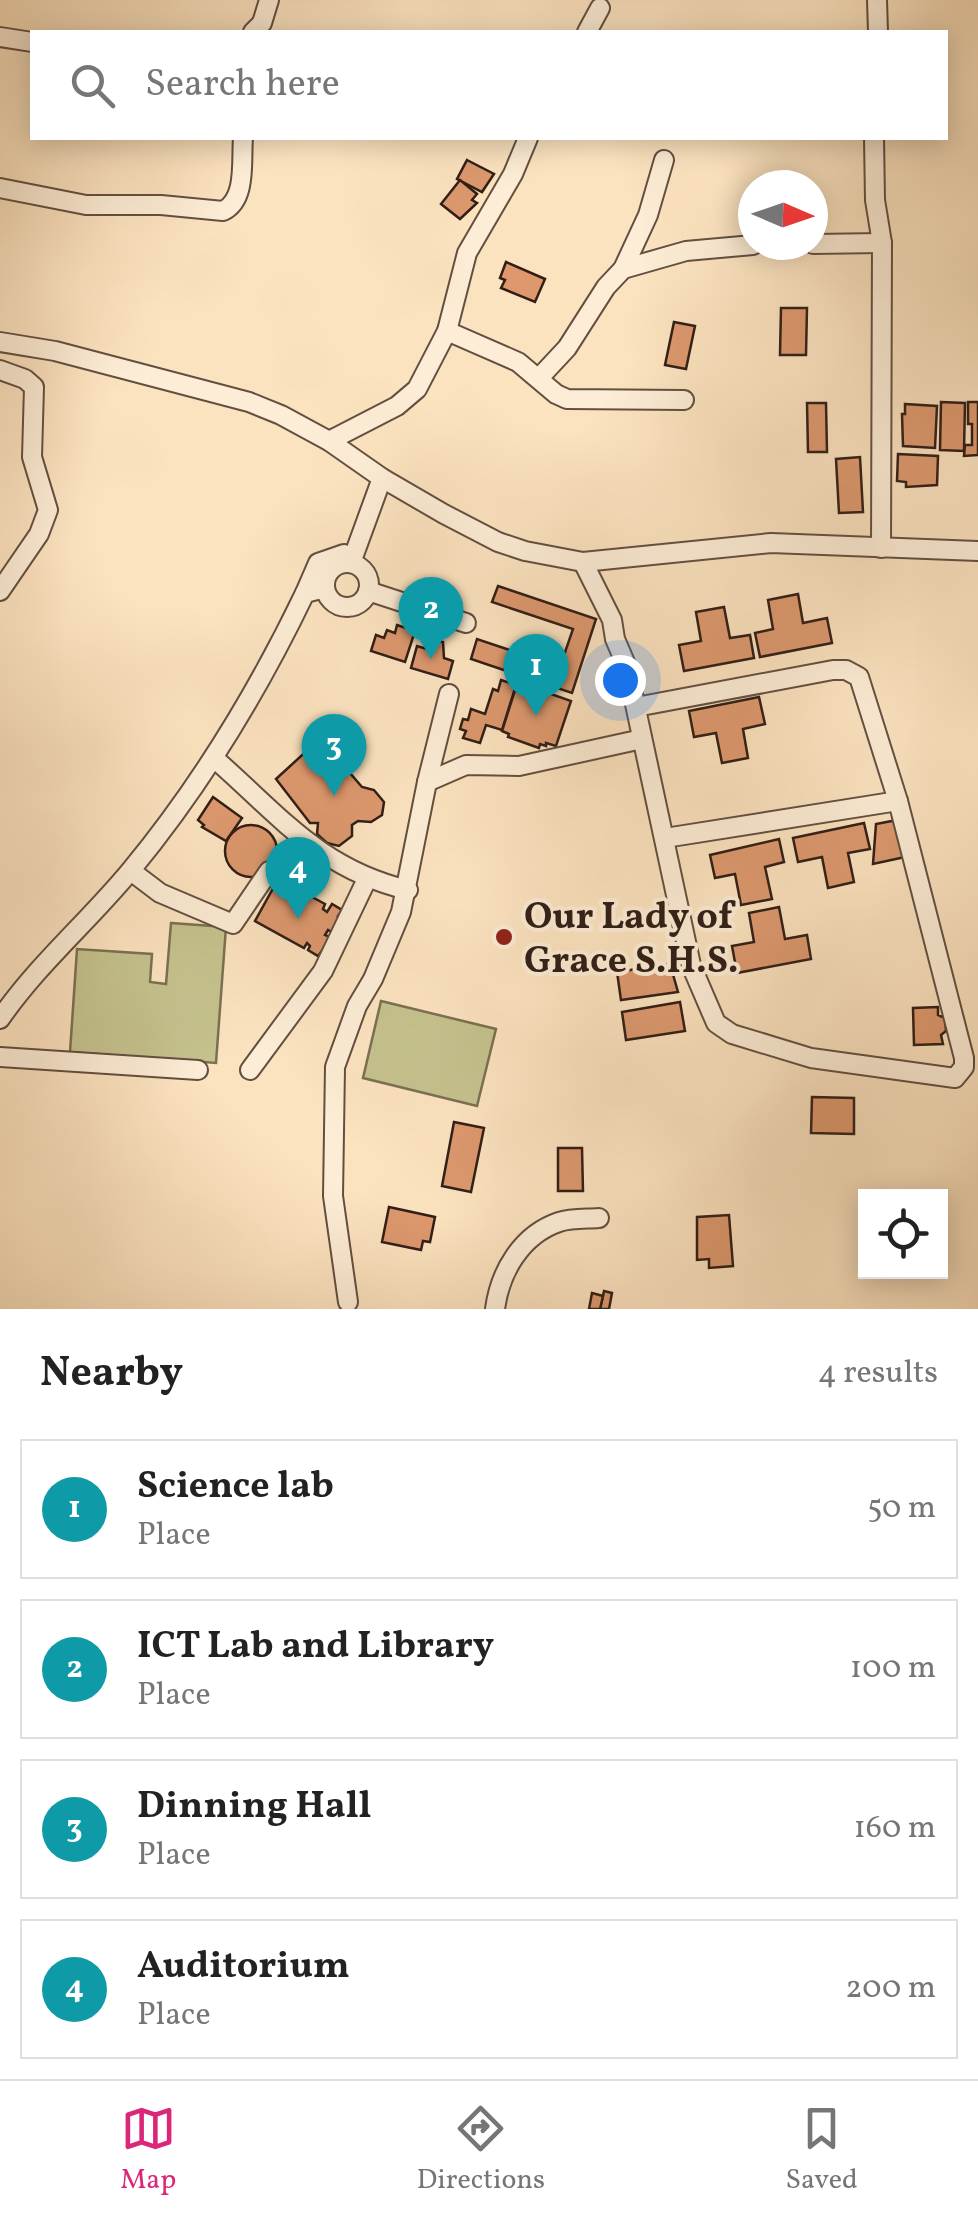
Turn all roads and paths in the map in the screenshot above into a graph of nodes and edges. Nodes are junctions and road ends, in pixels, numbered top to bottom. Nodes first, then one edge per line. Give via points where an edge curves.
1 (269, 0) edge
2 (878, 0) edge
3 (600, 8) dead end
4 (256, 30) edge
5 (588, 30) edge
6 (878, 30) edge
7 (0, 37) edge
8 (30, 42) edge
9 (243, 140) edge
10 (527, 140) edge
11 (874, 140) edge
12 (664, 160) dead end
13 (0, 188) edge
14 (828, 244) edge
15 (882, 244) junction
16 (738, 246) edge
17 (623, 269) junction
18 (447, 331) junction
19 (0, 342) edge
20 (0, 370) edge
21 (539, 378) junction
22 (684, 400) dead end
23 (329, 441) junction
24 (382, 478) junction
25 (881, 548) junction
26 (978, 551) edge
27 (353, 558) junction
28 (583, 562) junction
29 (325, 588) junction
30 (368, 590) junction
31 (0, 591) edge
32 (305, 593) junction
33 (466, 623) dead end
34 (449, 694) dead end
35 (636, 707) junction
36 (642, 740) junction
37 (214, 759) junction
38 (426, 782) junction
39 (898, 801) junction
40 (665, 838) junction
41 (288, 867) dead end
42 (131, 871) junction
43 (367, 879) junction
44 (408, 890) junction
45 (0, 1019) edge
46 (0, 1057) edge
47 (198, 1070) dead end
48 (250, 1070) dead end
49 (599, 1218) dead end
50 (348, 1302) dead end
51 (495, 1309) edge

1 - 4 street
2 - 6 street
3 - 5 street
7 - 8 street
9 - 13 street via 238,198 223,211 86,206
10 - 18 street via 467,253
11 - 15 street
12 - 17 street
14 - 15 street
15 - 25 street
16 - 17 street via 686,251
17 - 21 street
18 - 21 street
18 - 23 street via 408,398
19 - 23 street via 230,396
20 - 31 street via 34,386 32,457 48,510 40,534
21 - 22 street via 567,399
23 - 24 street
24 - 27 street
24 - 28 street via 498,542
25 - 26 street
25 - 28 street via 771,542
27 - 29 street via 331,569
27 - 30 street via 367,576
27 - 32 street via 318,563
28 - 35 street via 612,620
29 - 30 street via 333,602 346,607
29 - 32 street
30 - 33 street
32 - 37 street
34 - 38 street
35 - 36 street
35 - 39 street via 834,670 854,672
36 - 38 street via 518,766 466,765
36 - 40 street
37 - 42 street
37 - 43 street via 316,850
38 - 44 street
39 - 40 street
39 - 40 street via 964,1058 955,1078 810,1058 722,1028 691,965
41 - 42 street via 270,871 233,924 160,893
42 - 45 street
43 - 44 street
43 - 48 street via 323,971
44 - 50 street via 335,1066 333,1196
46 - 47 street
49 - 51 street via 560,1222 532,1236 503,1274

